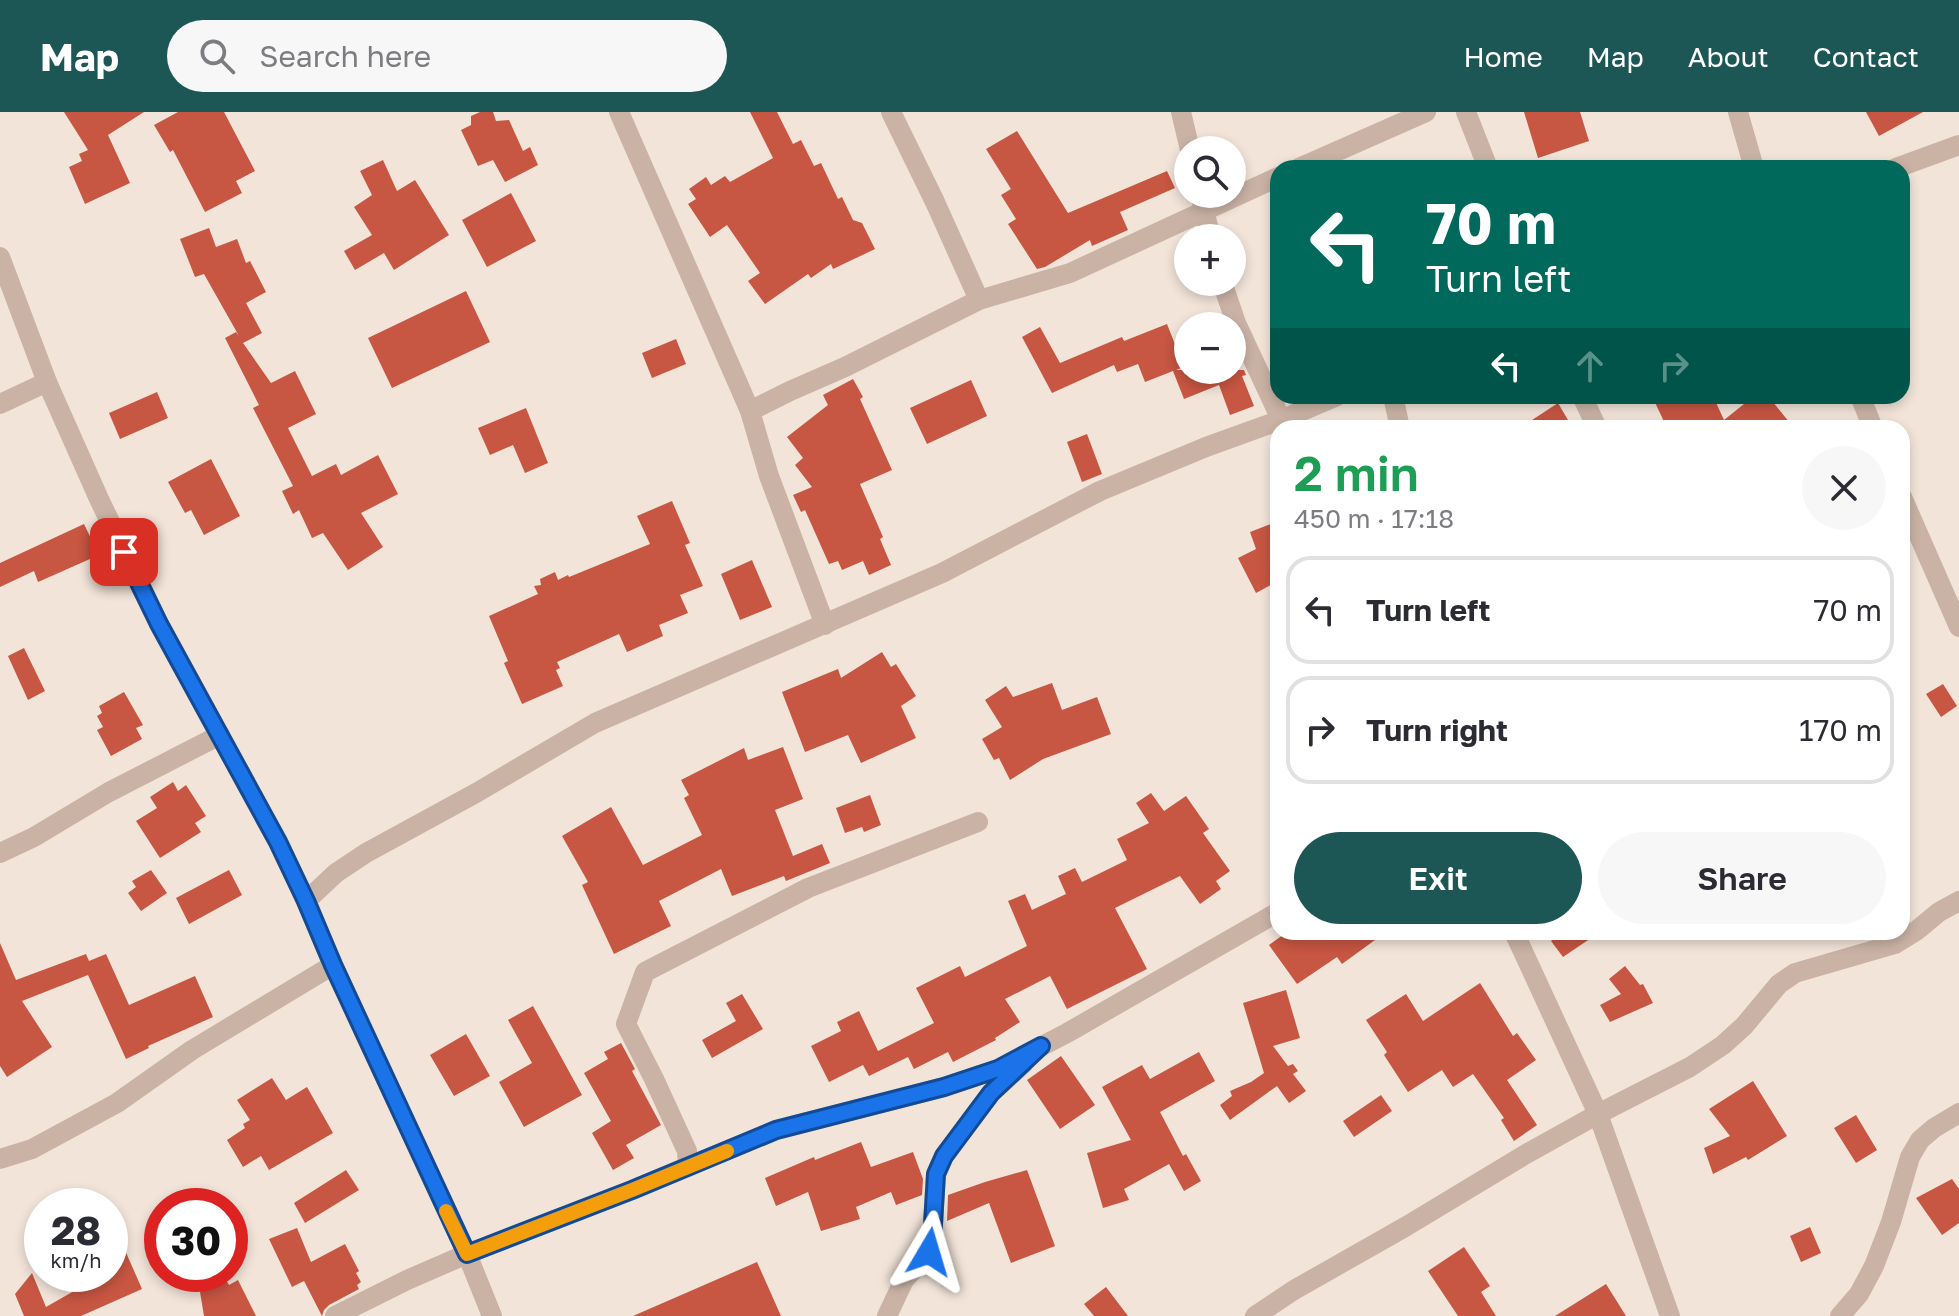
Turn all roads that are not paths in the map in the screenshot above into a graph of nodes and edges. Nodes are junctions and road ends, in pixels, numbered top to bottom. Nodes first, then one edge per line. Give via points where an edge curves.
1 (619, 112) edge
2 (891, 112) edge
3 (1181, 112) edge
4 (1426, 112) edge
5 (1466, 112) edge
6 (1738, 112) edge
7 (1187, 136) edge
8 (1959, 145) edge
9 (1317, 160) edge
10 (1485, 160) edge
11 (1752, 160) edge
12 (1910, 163) edge
13 (1270, 180) edge
14 (1246, 188) edge
15 (1193, 208) edge
16 (0, 257) edge
17 (1227, 296) edge
18 (979, 300) junction
19 (47, 382) junction
20 (1270, 396) edge
21 (0, 404) edge
22 (1322, 404) edge
23 (750, 411) junction
24 (1291, 420) edge
25 (1270, 428) edge
26 (1910, 515) edge
27 (825, 625) junction
28 (1959, 627) edge
29 (220, 735) junction
30 (978, 822) dead end
31 (0, 853) edge
32 (306, 901) junction
33 (1959, 901) edge
34 (1270, 917) edge
35 (1910, 935) edge
36 (1518, 940) edge
37 (1901, 940) edge
38 (333, 965) junction
39 (1041, 1046) junction
40 (1959, 1113) edge
41 (1598, 1114) junction
42 (0, 1159) edge
43 (688, 1167) junction
44 (467, 1254) junction
45 (344, 1313) edge
46 (492, 1316) edge
47 (887, 1316) edge
48 (1255, 1316) edge
49 (1670, 1316) edge
50 (1840, 1316) edge

1 - 23 street
2 - 18 street
3 - 7 street
4 - 9 street
5 - 10 street
6 - 11 street
8 - 12 street
13 - 14 street
15 - 18 street via 1070,273
16 - 19 street
17 - 20 street
18 - 23 street
19 - 21 street
19 - 29 street via 154,613
22 - 24 street
23 - 27 street
25 - 27 street via 1206,447 1100,491 942,573
26 - 28 street
27 - 32 street via 595,723 366,853
29 - 31 street
29 - 32 street
30 - 43 street via 808,888 645,972 626,1024 687,1151
32 - 38 street
33 - 35 street
34 - 39 street
36 - 41 street
37 - 41 street via 1795,973 1723,1045
38 - 42 street via 192,1050 117,1103 32,1149
38 - 44 street
39 - 43 street via 998,1069 776,1130
39 - 47 street via 991,1093 944,1156 936,1174 929,1252 904,1280
40 - 50 street via 1920,1140 1910,1157 1874,1266
41 - 48 street
41 - 49 street
43 - 44 street
44 - 45 street
44 - 46 street

